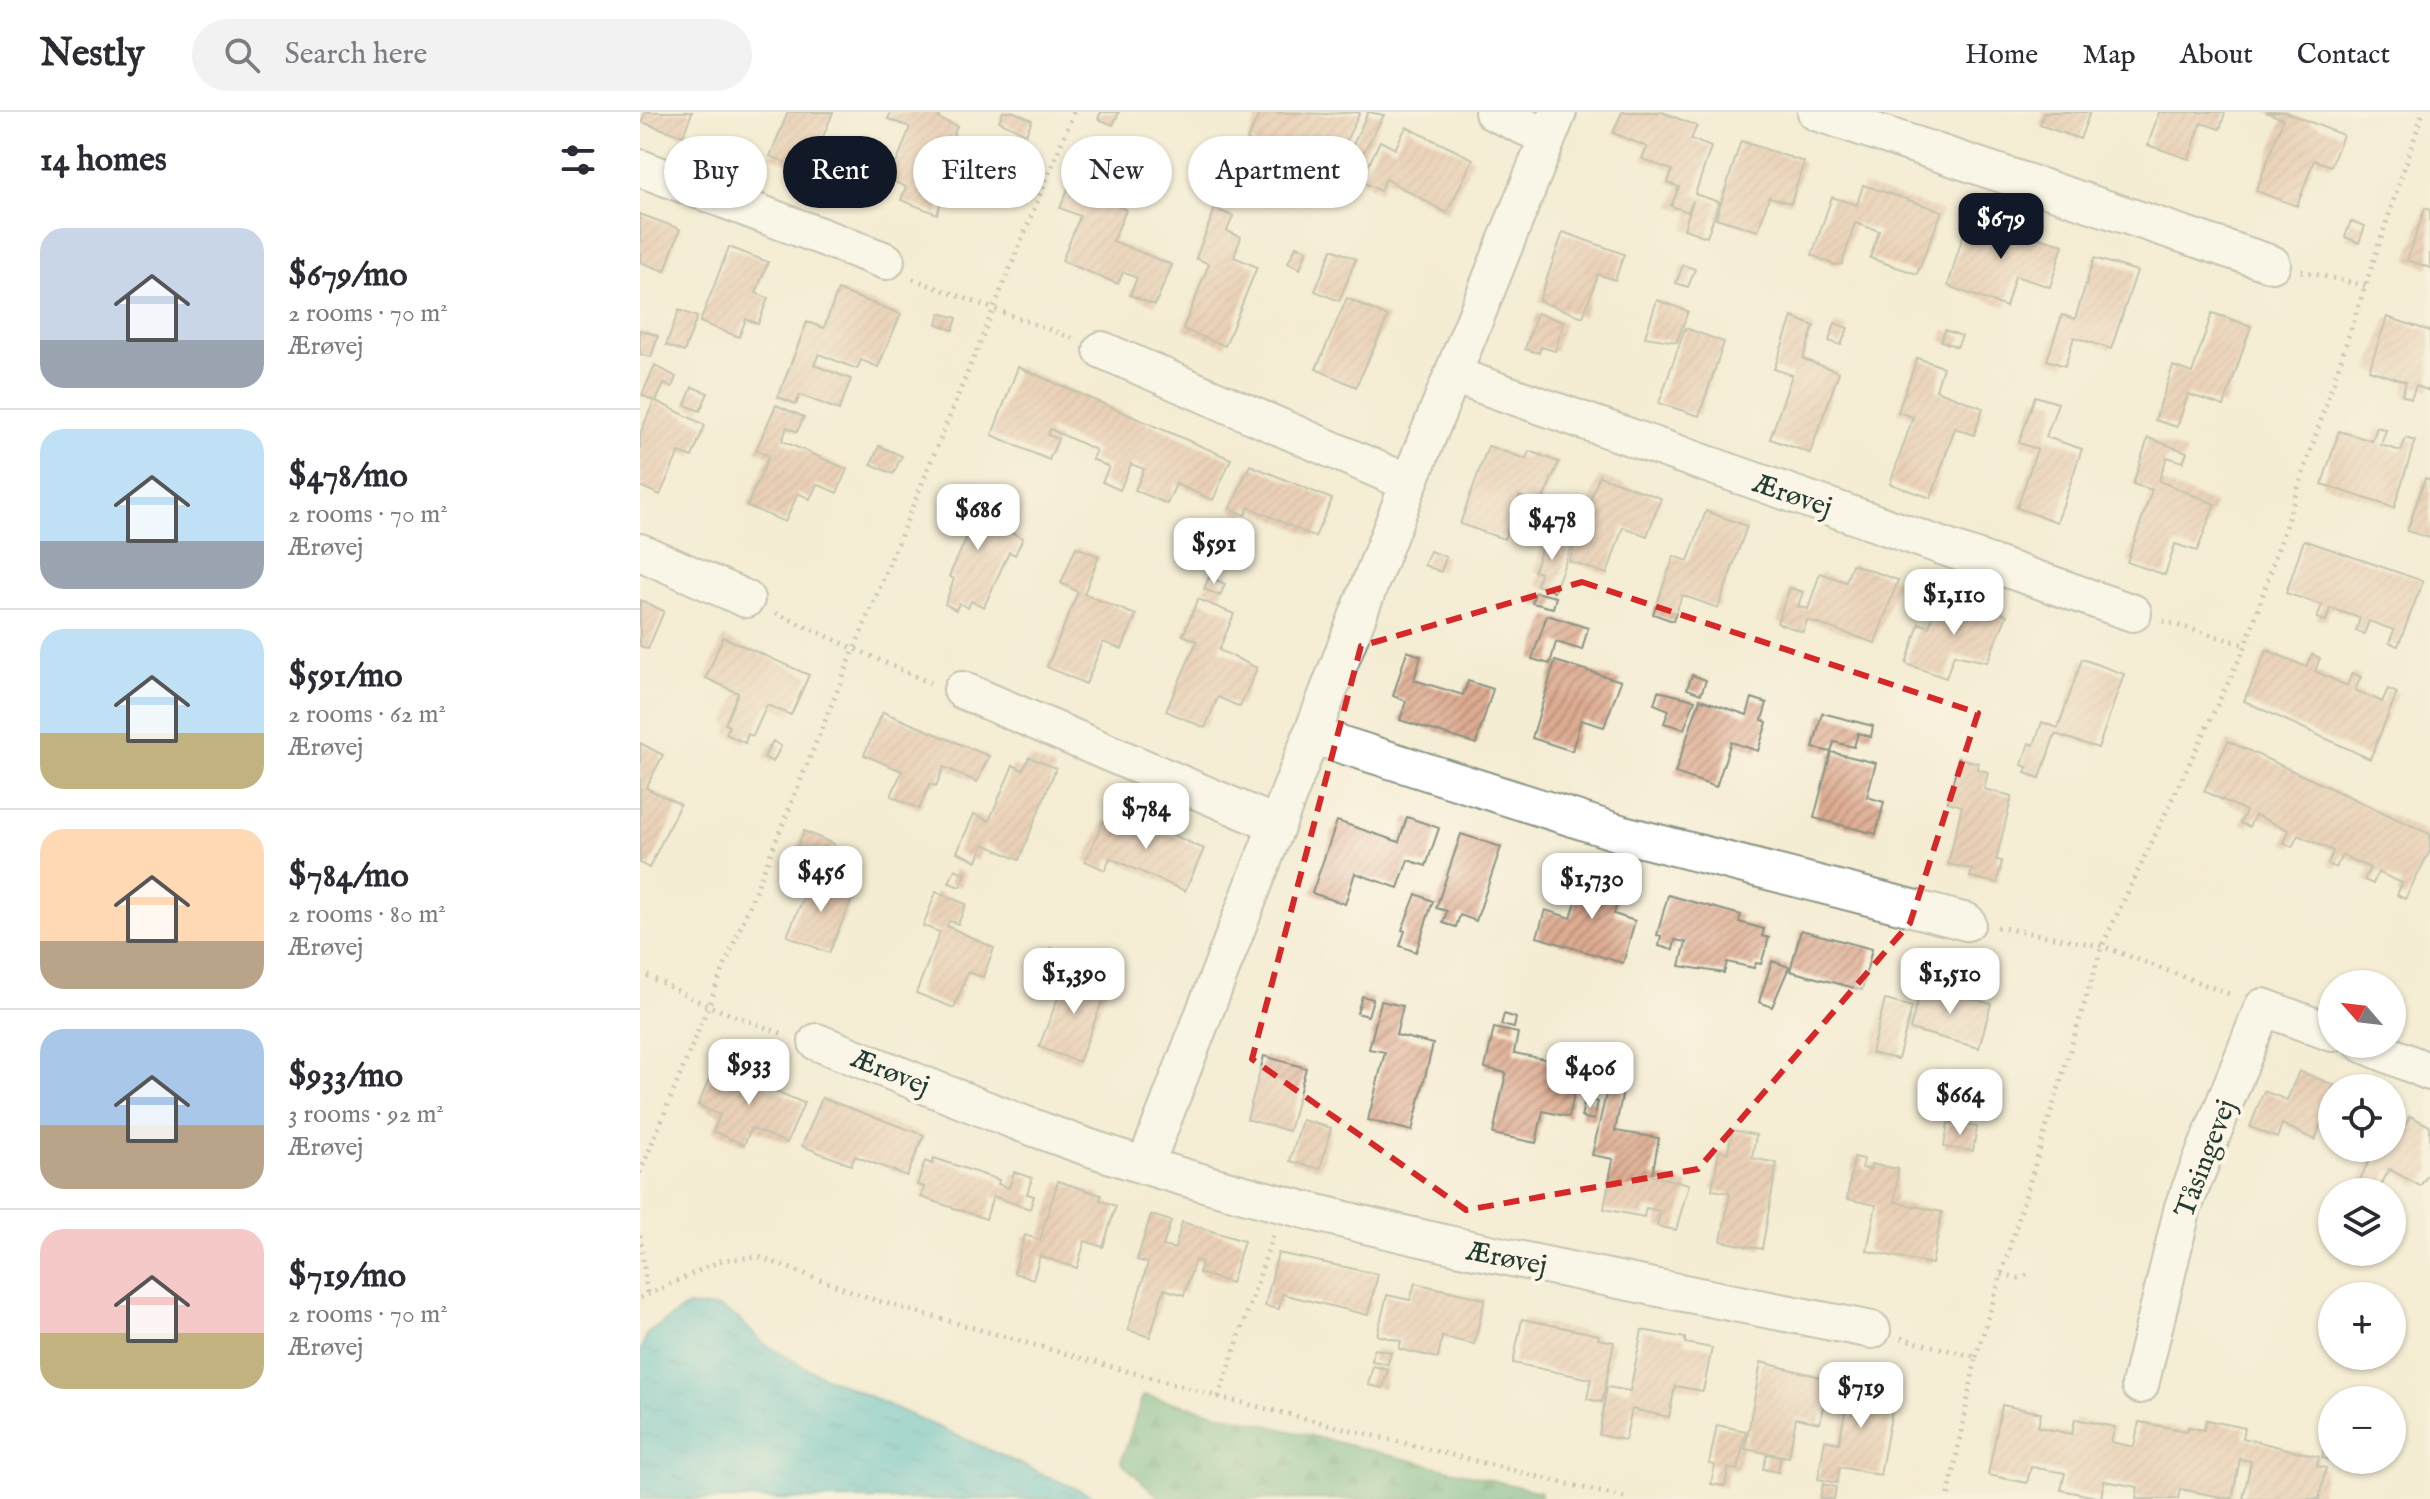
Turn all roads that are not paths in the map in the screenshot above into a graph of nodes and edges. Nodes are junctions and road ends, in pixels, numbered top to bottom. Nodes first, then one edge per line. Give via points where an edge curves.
1 (1493, 112) edge
2 (1816, 112) edge
3 (1553, 125) edge
4 (640, 168) edge
5 (886, 261) road end
6 (2272, 264) road end
7 (1102, 350) road end
8 (1453, 375) junction
9 (1409, 483) junction
10 (640, 552) edge
11 (746, 599) road end
12 (2133, 613) road end
13 (962, 690) road end
14 (1311, 735) junction
15 (1277, 825) junction
16 (1967, 922) road end
17 (2318, 1028) edge
18 (817, 1042) road end
19 (2396, 1058) edge
20 (2430, 1072) edge
21 (1145, 1166) junction
22 (1872, 1330) road end
23 (2140, 1385) dead end

1 - 3 street
2 - 6 street
3 - 8 street
4 - 5 street
7 - 9 street
8 - 9 street
8 - 12 street, Ærøvej
9 - 14 street
10 - 11 street
13 - 15 street
14 - 15 street
14 - 16 street via 1623,834
15 - 21 street
17 - 23 street, Tåsingevej via 2263,1007 2183,1207
18 - 21 street, Ærøvej via 1035,1129
19 - 20 street
21 - 22 street, Ærøvej via 1404,1237

